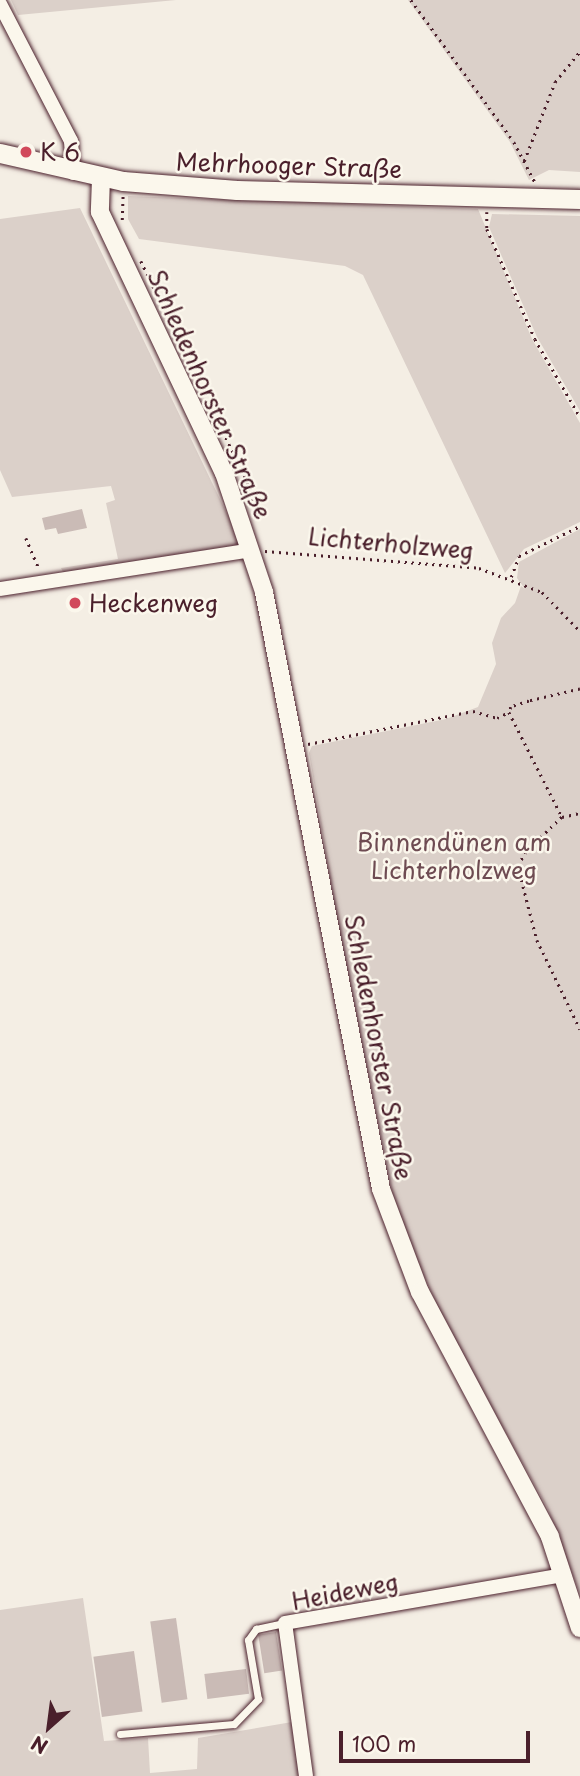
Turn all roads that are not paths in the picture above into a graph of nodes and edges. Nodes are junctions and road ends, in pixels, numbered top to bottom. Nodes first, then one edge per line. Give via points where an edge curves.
1 (0, 4) edge
2 (0, 153) edge
3 (73, 173) junction
4 (101, 178) junction
5 (580, 200) edge
6 (258, 551) junction
7 (0, 589) edge
8 (563, 1575) junction
9 (285, 1623) junction
10 (580, 1628) edge
11 (121, 1734) dead end
12 (306, 1776) edge

1 - 3 street via 71,141
2 - 3 main road, Mehrhooger Straße
3 - 4 main road, Mehrhooger Straße
4 - 5 main road, Mehrhooger Straße via 237,190
4 - 6 street, Schledenhorster Straße via 100,212
6 - 7 street
6 - 8 street, Schledenhorster Straße via 304,750 381,1189 420,1292 550,1537
8 - 9 street, Heideweg
8 - 10 street, Schledenhorster Straße
9 - 11 lane via 256,1629 248,1640 258,1699 234,1724
9 - 12 street, Heideweg

